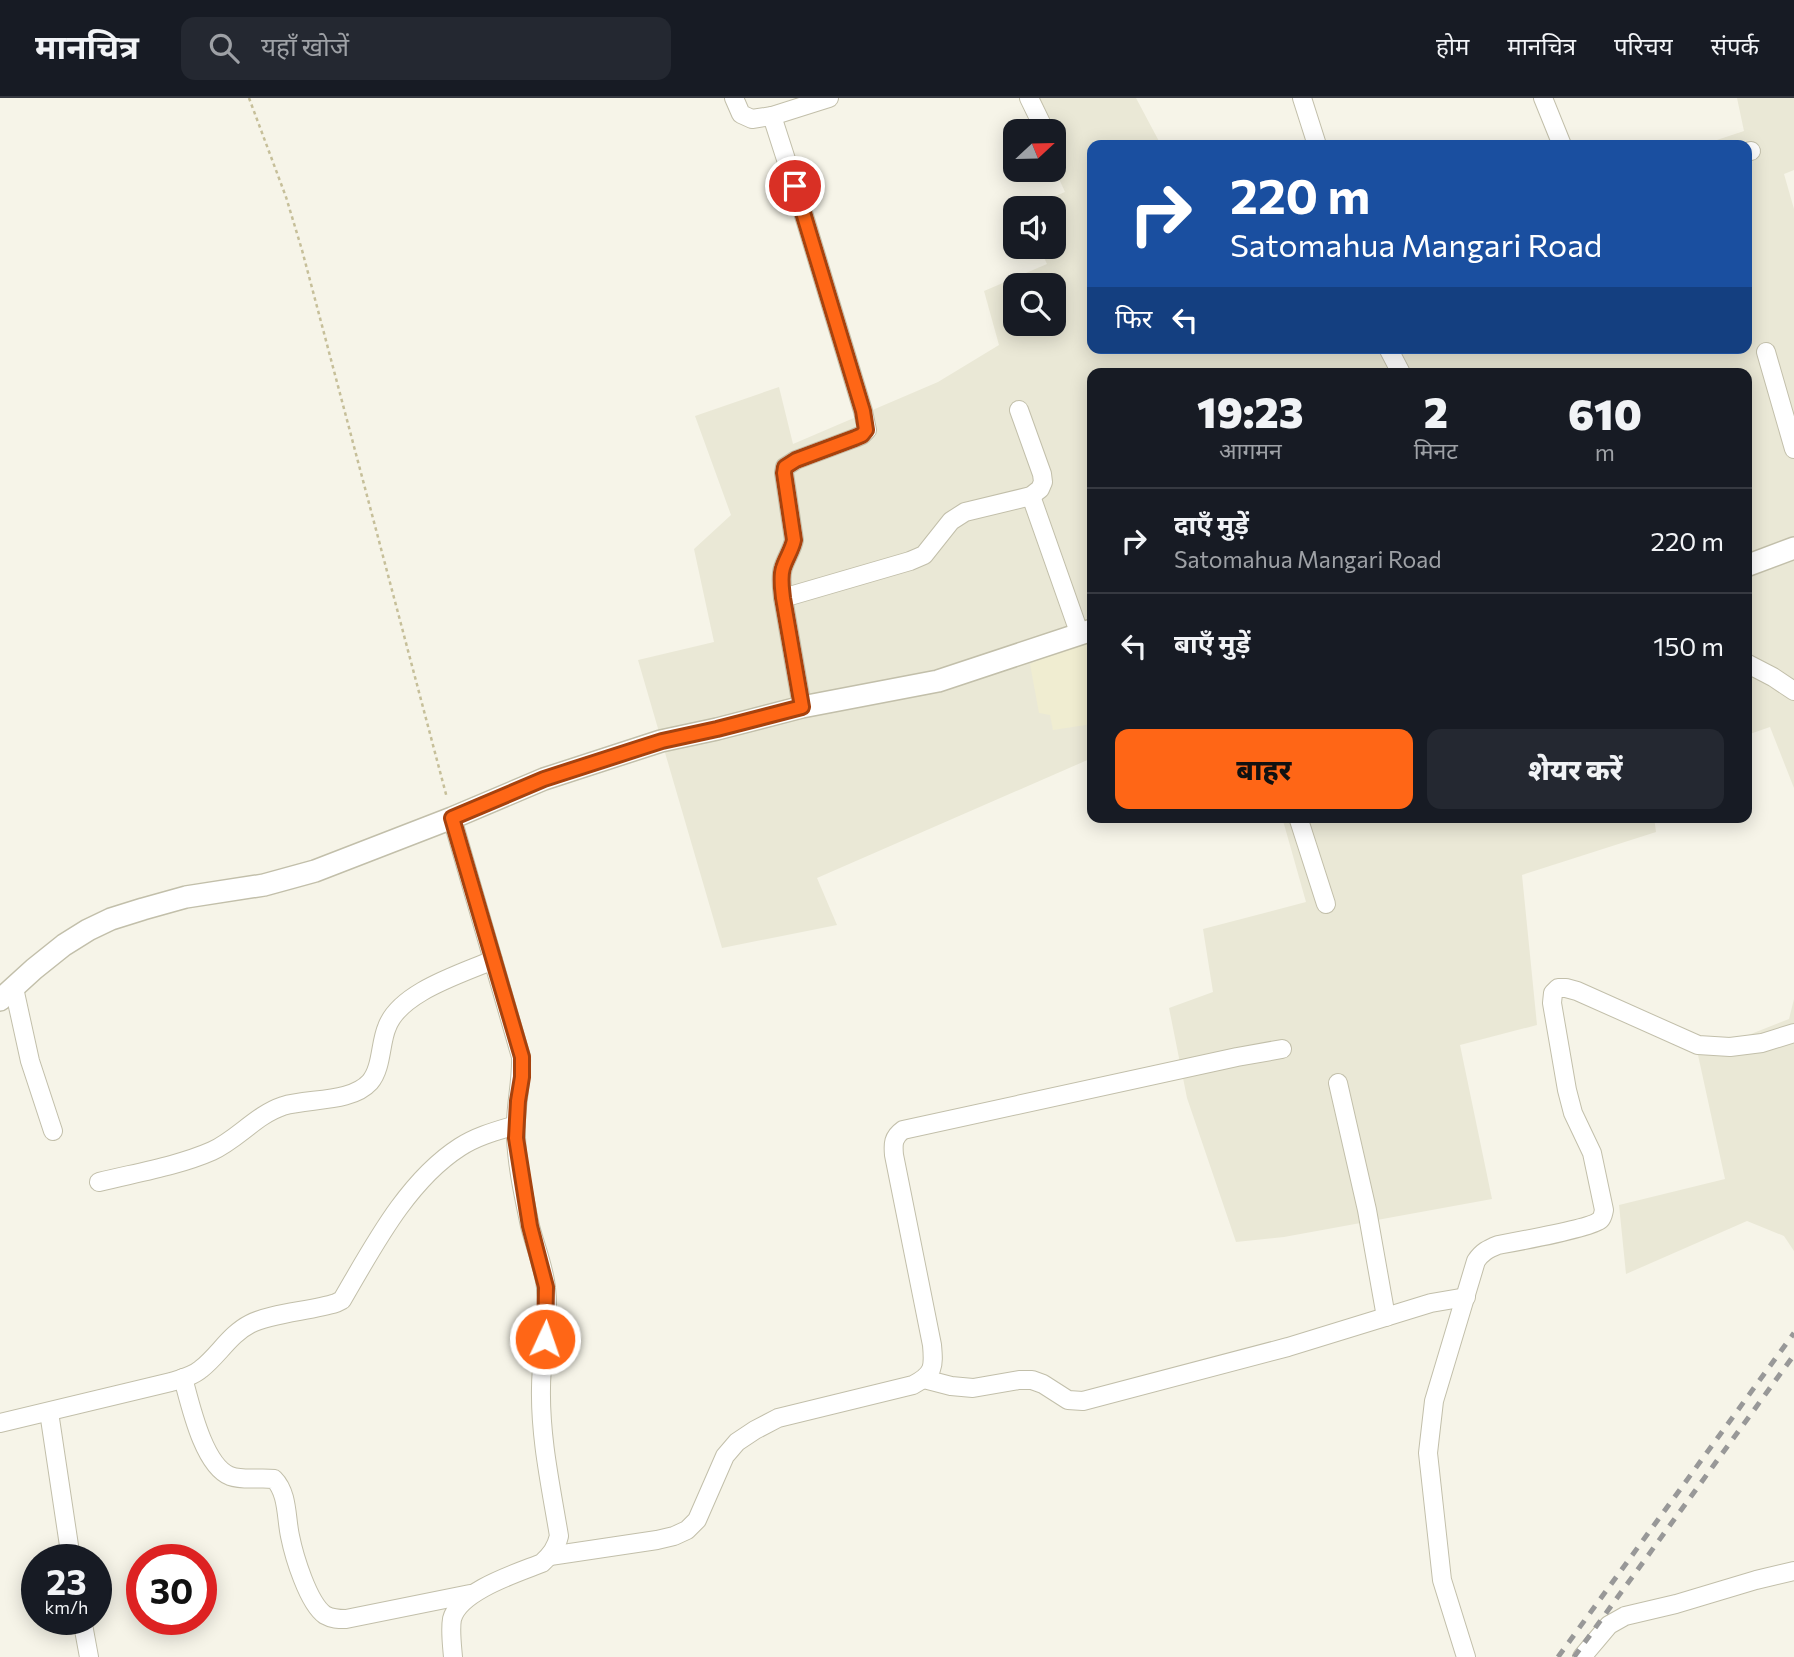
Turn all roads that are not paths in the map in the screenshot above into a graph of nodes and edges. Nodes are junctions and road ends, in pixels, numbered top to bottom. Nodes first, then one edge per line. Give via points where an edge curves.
1 (734, 98) edge
2 (829, 98) edge
3 (1029, 98) edge
4 (1302, 98) edge
5 (1543, 98) edge
6 (772, 116) junction
7 (1039, 119) edge
8 (1315, 140) edge
9 (1560, 140) edge
10 (1766, 352) dead end
11 (1019, 410) dead end
12 (1794, 449) edge
13 (1031, 496) junction
14 (1794, 548) edge
15 (1752, 564) edge
16 (783, 598) junction
17 (1086, 633) edge
18 (1752, 666) edge
19 (1794, 691) edge
20 (802, 707) junction
21 (452, 818) junction
22 (1299, 823) edge
23 (1326, 904) dead end
24 (493, 960) junction
25 (5, 992) edge
26 (1794, 1033) edge
27 (1282, 1049) dead end
28 (1338, 1083) dead end
29 (516, 1125) junction
30 (53, 1131) dead end
31 (99, 1182) dead end
32 (1466, 1297) junction
33 (1386, 1317) junction
34 (183, 1378) junction
35 (924, 1379) junction
36 (49, 1412) junction
37 (0, 1423) edge
38 (69, 1544) edge
39 (550, 1556) junction
40 (1794, 1571) edge
41 (474, 1593) junction
42 (85, 1635) edge
43 (89, 1657) edge
44 (453, 1657) edge
45 (1466, 1657) edge
46 (1582, 1657) edge

1 - 6 street via 741,114 752,120
2 - 6 street
3 - 7 street
4 - 8 street
5 - 9 street
6 - 16 street via 866,430 785,467 794,540 783,568
10 - 12 street
11 - 13 street via 1042,474 1040,489
13 - 16 street via 965,512 951,521 924,555 910,561
13 - 17 street
14 - 15 street
16 - 20 street
17 - 20 street via 938,681
18 - 19 street
20 - 21 street via 662,741 544,779
21 - 24 street
21 - 25 street via 315,871 264,885 186,897 111,919 64,945
22 - 23 street
24 - 29 street via 522,1057
24 - 31 street via 402,1005 388,1024 371,1081 361,1089 285,1106 265,1114 212,1151
25 - 30 street
26 - 32 street via 1762,1043 1698,1045 1577,991 1558,988 1552,1003 1567,1090 1592,1153 1602,1218 1487,1249 1476,1261
27 - 35 street via 897,1134 894,1155 932,1345 931,1371
28 - 33 street
29 - 34 street via 461,1146 423,1178 342,1300 249,1324 201,1369
29 - 39 street via 530,1226 546,1287 541,1423 559,1536
32 - 33 street
32 - 45 street via 1434,1401 1428,1453 1442,1580
33 - 35 street via 1083,1401 1068,1400 1031,1380 973,1388
34 - 36 street
34 - 41 street via 209,1455 220,1469 230,1476 274,1479 279,1484 300,1570 311,1596 327,1616 346,1619
35 - 39 street via 899,1390 778,1418 755,1430 725,1456 697,1520 687,1530 657,1540
36 - 37 street
36 - 38 street
39 - 41 street
40 - 46 street via 1625,1616 1609,1625
41 - 44 street via 457,1608 452,1621
42 - 43 street

